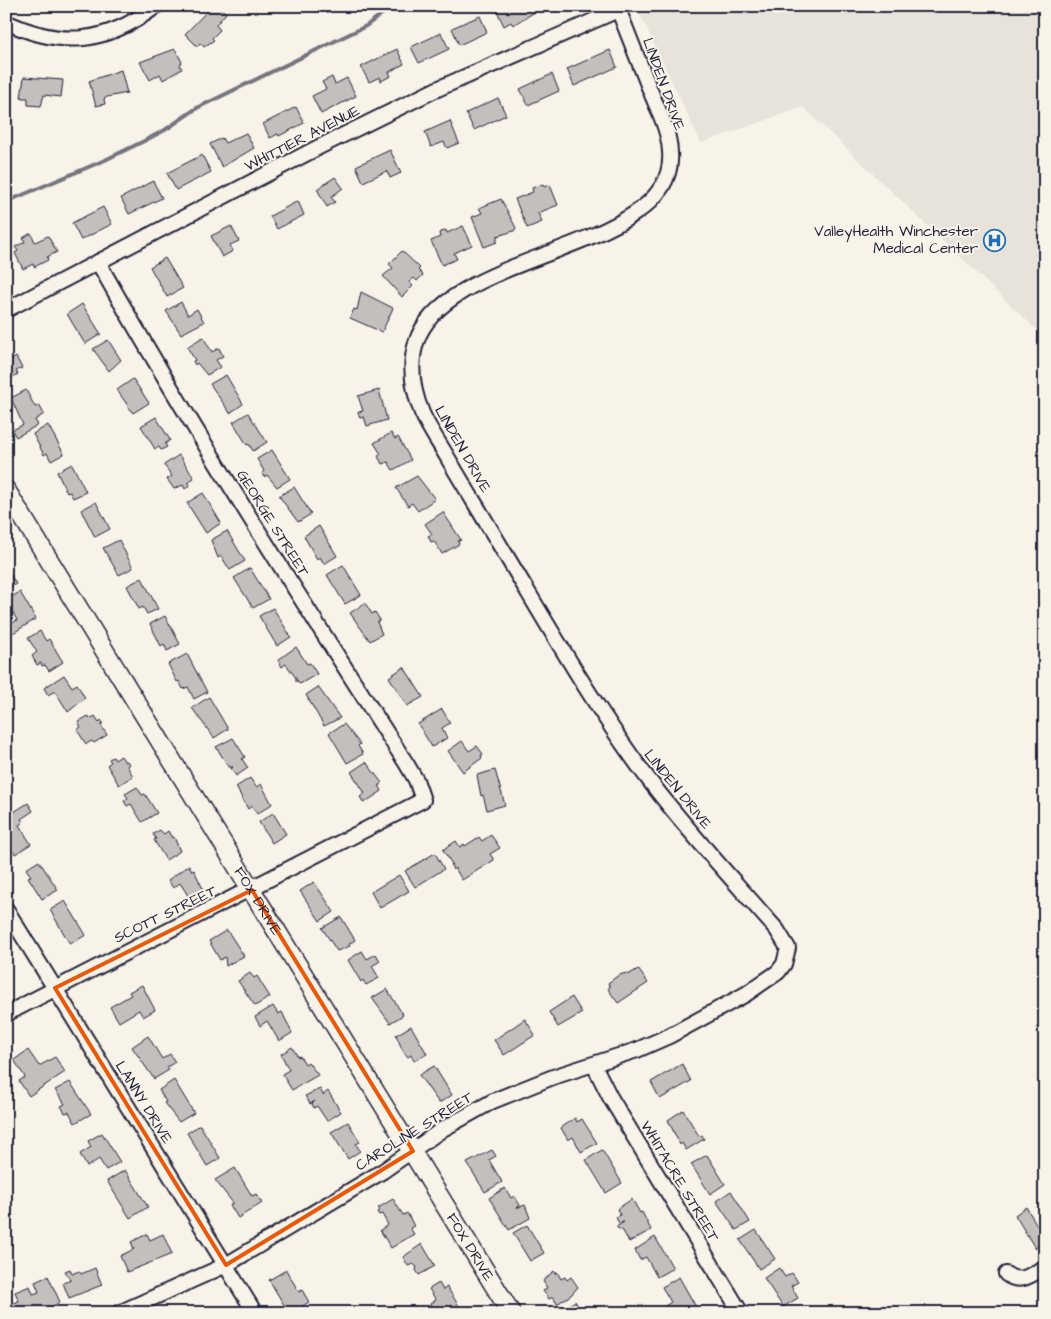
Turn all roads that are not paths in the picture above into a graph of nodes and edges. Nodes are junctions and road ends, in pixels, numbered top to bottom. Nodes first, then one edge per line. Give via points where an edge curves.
1 (156, 6) edge
2 (618, 8) edge
3 (6, 22) edge
4 (98, 262) junction
5 (6, 310) edge
6 (6, 490) edge
7 (423, 800) joint
8 (252, 890) junction
9 (6, 910) edge
10 (784, 964) joint
11 (55, 988) junction
12 (6, 1014) edge
13 (594, 1065) junction
14 (413, 1150) junction
15 (226, 1265) junction
16 (1045, 1267) edge
17 (1006, 1274) dead end
18 (119, 1313) edge
19 (255, 1313) edge
20 (511, 1313) edge
21 (741, 1313) edge

1 - 3 street via 118,29 78,40 41,36
2 - 4 street, WHITTIER AVENUE via 417,99
2 - 10 street, LINDEN DRIVE via 666,129 670,163 663,186 633,215 472,286 448,300 423,326 416,342 412,372 427,423 631,756 784,940 788,948
4 - 5 street, WHITTIER AVENUE
4 - 7 street, GEORGE STREET via 260,535 406,763
6 - 8 main road, FOX DRIVE
7 - 8 street, SCOTT STREET
8 - 11 street, SCOTT STREET
8 - 14 main road, FOX DRIVE
9 - 11 street, LANNY DRIVE
10 - 13 street, CAROLINE STREET via 761,985 669,1036
11 - 12 street, SCOTT STREET
11 - 15 street, LANNY DRIVE
13 - 14 street, CAROLINE STREET via 493,1101
13 - 21 street, WHITACRE STREET via 610,1097
14 - 15 street, CAROLINE STREET
14 - 20 main road, FOX DRIVE
15 - 18 street, CAROLINE STREET
15 - 19 street, LANNY DRIVE
16 - 17 street via 1022,1279 1012,1279

